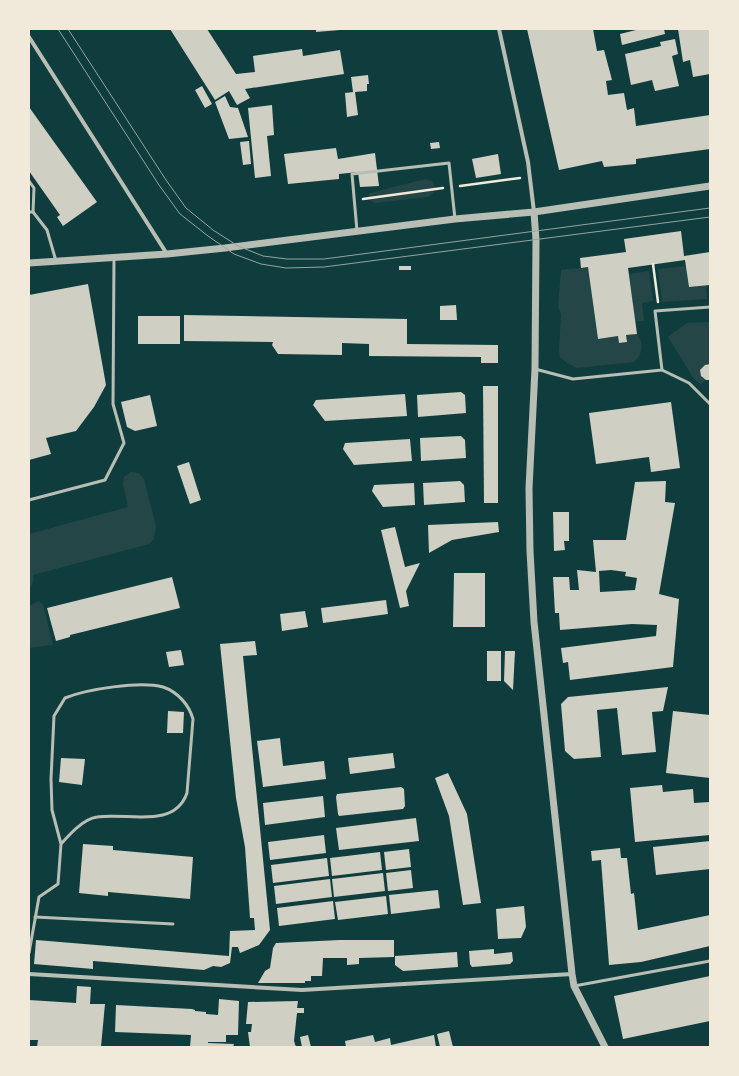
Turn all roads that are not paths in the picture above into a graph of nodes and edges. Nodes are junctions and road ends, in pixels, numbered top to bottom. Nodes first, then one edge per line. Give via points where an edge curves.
1 (499, 29) edge
2 (29, 37) edge
3 (29, 181) edge
4 (710, 186) edge
5 (29, 212) edge
6 (33, 212) junction
7 (534, 212) junction
8 (456, 219) junction
9 (357, 230) junction
10 (168, 254) junction
11 (114, 258) junction
12 (56, 261) junction
13 (29, 263) edge
14 (710, 307) edge
15 (535, 369) junction
16 (662, 370) junction
17 (710, 404) edge
18 (29, 500) edge
19 (60, 844) junction
20 (35, 918) junction
21 (173, 924) dead end
22 (29, 953) edge
23 (710, 960) edge
24 (29, 974) edge
25 (572, 974) junction
26 (574, 986) junction
27 (605, 1047) edge

1 - 7 street via 528,162
2 - 10 street
3 - 6 lane via 34,188
4 - 7 street
5 - 6 lane
6 - 12 lane via 47,230
7 - 8 street
7 - 15 street
8 - 9 street
8 - 9 lane via 449,162 352,174
9 - 10 street
10 - 11 street
11 - 12 street
11 - 18 lane via 112,404 124,443 105,480
12 - 13 street
14 - 16 lane via 655,311
15 - 16 lane via 573,379
15 - 25 street via 529,488 534,622
16 - 17 lane via 689,383
19 - 19 lane via 52,810 51,779 54,716 65,698 79,692 140,685 163,687 179,696 190,709 193,719 184,803 176,810 161,816 96,817
19 - 20 lane via 58,884 39,897
20 - 21 lane
20 - 22 lane
23 - 26 lane
24 - 25 street via 302,990
25 - 26 street
26 - 27 street

